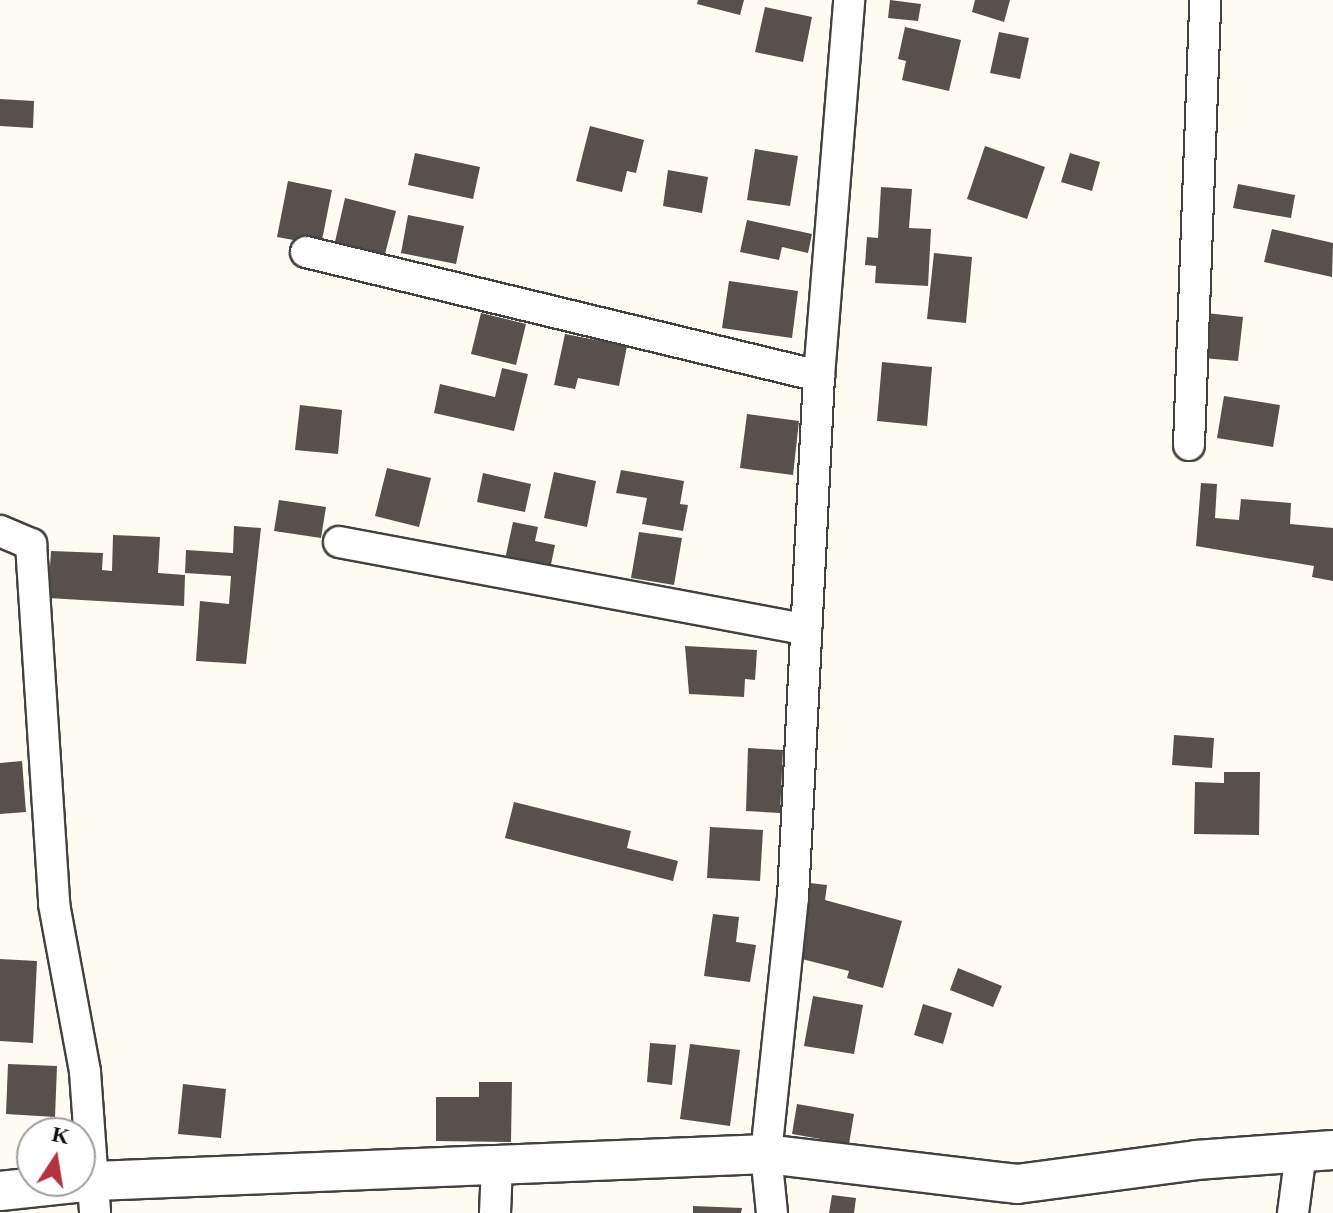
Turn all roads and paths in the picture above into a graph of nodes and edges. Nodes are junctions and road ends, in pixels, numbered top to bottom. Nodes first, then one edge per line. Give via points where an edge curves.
1 (849, 0) edge
2 (1205, 0) edge
3 (306, 252) dead end
4 (819, 376) junction
5 (1189, 445) dead end
6 (0, 531) edge
7 (339, 542) dead end
8 (806, 629) junction
9 (89, 1117) edge
10 (1317, 1151) edge
11 (766, 1154) junction
12 (497, 1165) junction
13 (96, 1197) edge
14 (495, 1213) edge
15 (772, 1213) edge
16 (1293, 1213) edge

1 - 4 street
2 - 5 street
3 - 4 street
4 - 8 street
6 - 9 street via 31,544 54,904
7 - 8 street
8 - 11 street via 793,898
10 - 11 street via 1196,1160 1017,1184
10 - 16 street
11 - 12 street
11 - 15 street
12 - 13 street
12 - 14 street

